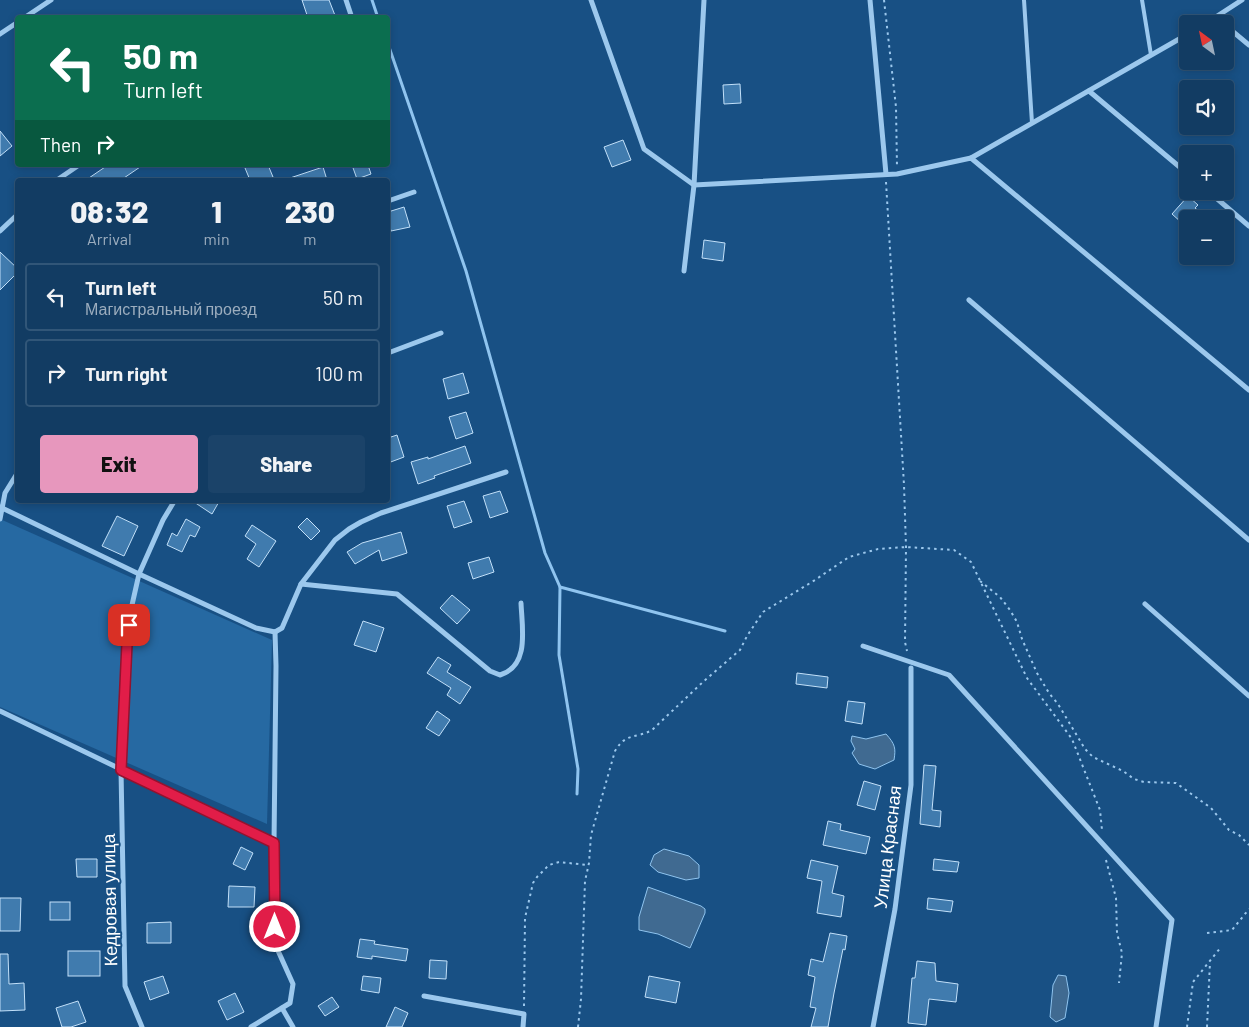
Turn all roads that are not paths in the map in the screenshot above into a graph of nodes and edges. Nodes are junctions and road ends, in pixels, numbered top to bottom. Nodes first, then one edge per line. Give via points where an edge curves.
1 (51, 0) edge
2 (346, 0) edge
3 (591, 0) edge
4 (704, 0) edge
5 (870, 0) edge
6 (1024, 0) edge
7 (1142, 0) edge
8 (1242, 0) edge
9 (28, 15) edge
10 (351, 15) edge
11 (1219, 15) edge
12 (15, 24) edge
13 (1234, 32) edge
14 (0, 34) edge
15 (1179, 39) edge
16 (1249, 45) edge
17 (1151, 55) junction
18 (1089, 91) junction
19 (1032, 123) junction
20 (971, 158) junction
21 (1179, 166) edge
22 (76, 167) edge
23 (886, 174) junction
24 (60, 178) edge
25 (694, 185) junction
26 (414, 192) dead end
27 (390, 199) edge
28 (1219, 200) edge
29 (15, 217) edge
30 (1249, 226) edge
31 (0, 231) edge
32 (684, 271) dead end
33 (969, 300) dead end
34 (441, 333) dead end
35 (390, 352) edge
36 (1249, 390) edge
37 (506, 472) dead end
38 (15, 477) edge
39 (173, 503) edge
40 (1, 508) edge
41 (0, 519) edge
42 (1249, 540) edge
43 (139, 574) junction
44 (301, 584) junction
45 (521, 603) dead end
46 (1145, 604) dead end
47 (275, 632) junction
48 (863, 646) dead end
49 (911, 668) dead end
50 (1249, 696) edge
51 (0, 711) edge
52 (121, 770) junction
53 (274, 843) junction
54 (424, 996) dead end
55 (282, 1008) junction
56 (142, 1027) edge
57 (250, 1027) edge
58 (293, 1027) edge
59 (523, 1027) edge
60 (873, 1027) edge
61 (1156, 1027) edge

1 - 9 street
2 - 10 street
3 - 25 street via 644,149
4 - 25 street
5 - 23 street
6 - 19 lane
7 - 17 lane
8 - 11 street
12 - 14 street
13 - 16 street
15 - 17 street
17 - 18 street
18 - 19 street
18 - 21 street
19 - 20 street
20 - 23 street
20 - 36 street
22 - 24 street
23 - 25 street
25 - 32 street
26 - 27 street
28 - 30 street
29 - 31 street
33 - 42 street
34 - 35 street
37 - 44 street via 361,522 335,540
38 - 40 street
39 - 43 street, Кедровая улица
40 - 41 street
40 - 43 street
43 - 47 street via 256,628
43 - 52 street, Кедровая улица via 127,644
44 - 45 street via 397,594 490,671 500,675 514,668 521,656
44 - 47 street via 282,628
46 - 50 street
47 - 53 street
48 - 61 street via 949,675 1172,920
49 - 60 street, Улица Красная via 911,786 895,909
51 - 52 street
52 - 53 street
52 - 56 street, Кедровая улица via 125,986
53 - 55 street via 275,944 293,984 290,1003
54 - 59 street via 524,1014
55 - 57 street
55 - 58 street

